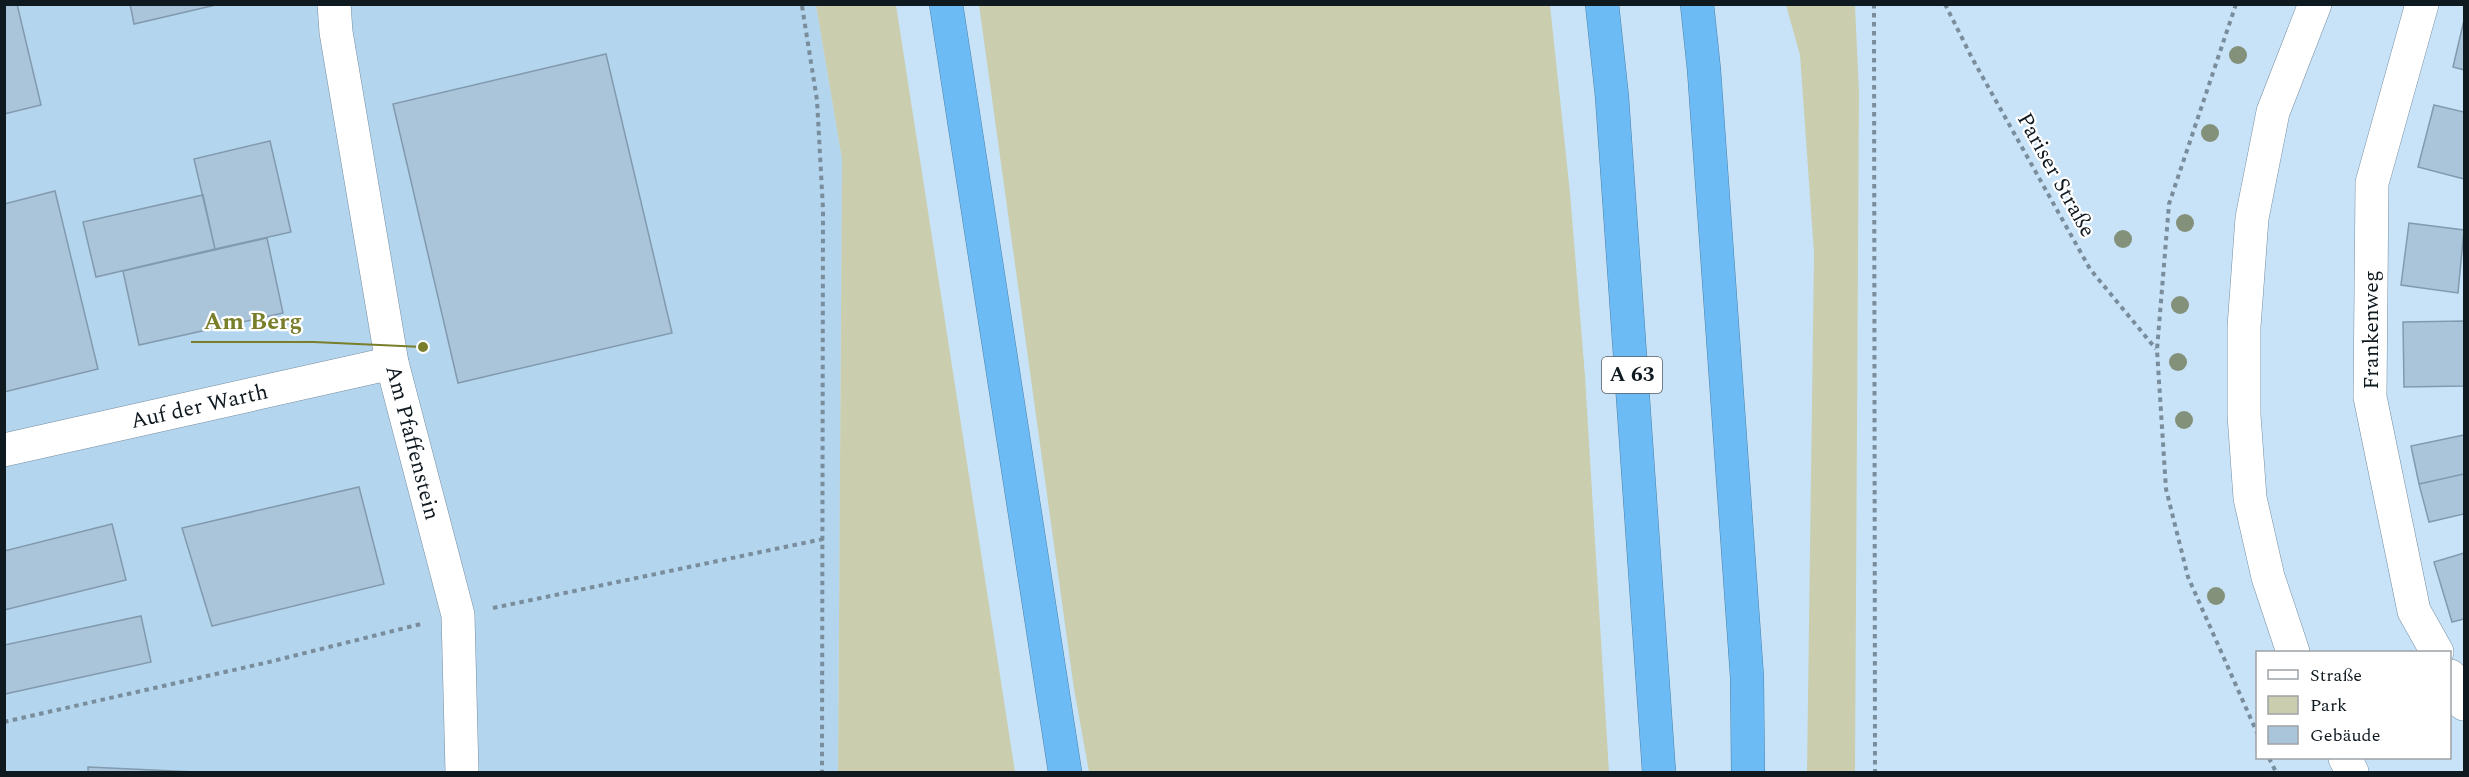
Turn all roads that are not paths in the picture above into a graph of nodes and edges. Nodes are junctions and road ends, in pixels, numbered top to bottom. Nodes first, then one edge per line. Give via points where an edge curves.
1 (334, 4) edge
2 (946, 4) edge
3 (1602, 4) edge
4 (1697, 4) edge
5 (2315, 4) edge
6 (2422, 4) edge
7 (392, 363) junction
8 (4, 450) edge
9 (2293, 651) edge
10 (2436, 651) edge
11 (2451, 678) edge
12 (2464, 704) edge
13 (1657, 764) edge
14 (462, 772) edge
15 (1065, 772) edge
16 (1748, 772) edge

1 - 7 street, Am Pfaffenstein
2 - 15 highway
3 - 13 highway, A 63 via 1612,97
4 - 16 highway via 1746,665
5 - 9 street via 2273,112 2252,219 2244,327 2244,416 2250,498 2268,577
6 - 10 street, Frankenweg via 2372,183 2370,397 2414,611
7 - 8 street, Auf der Warth
7 - 14 street, Am Pfaffenstein via 459,615
11 - 12 street

